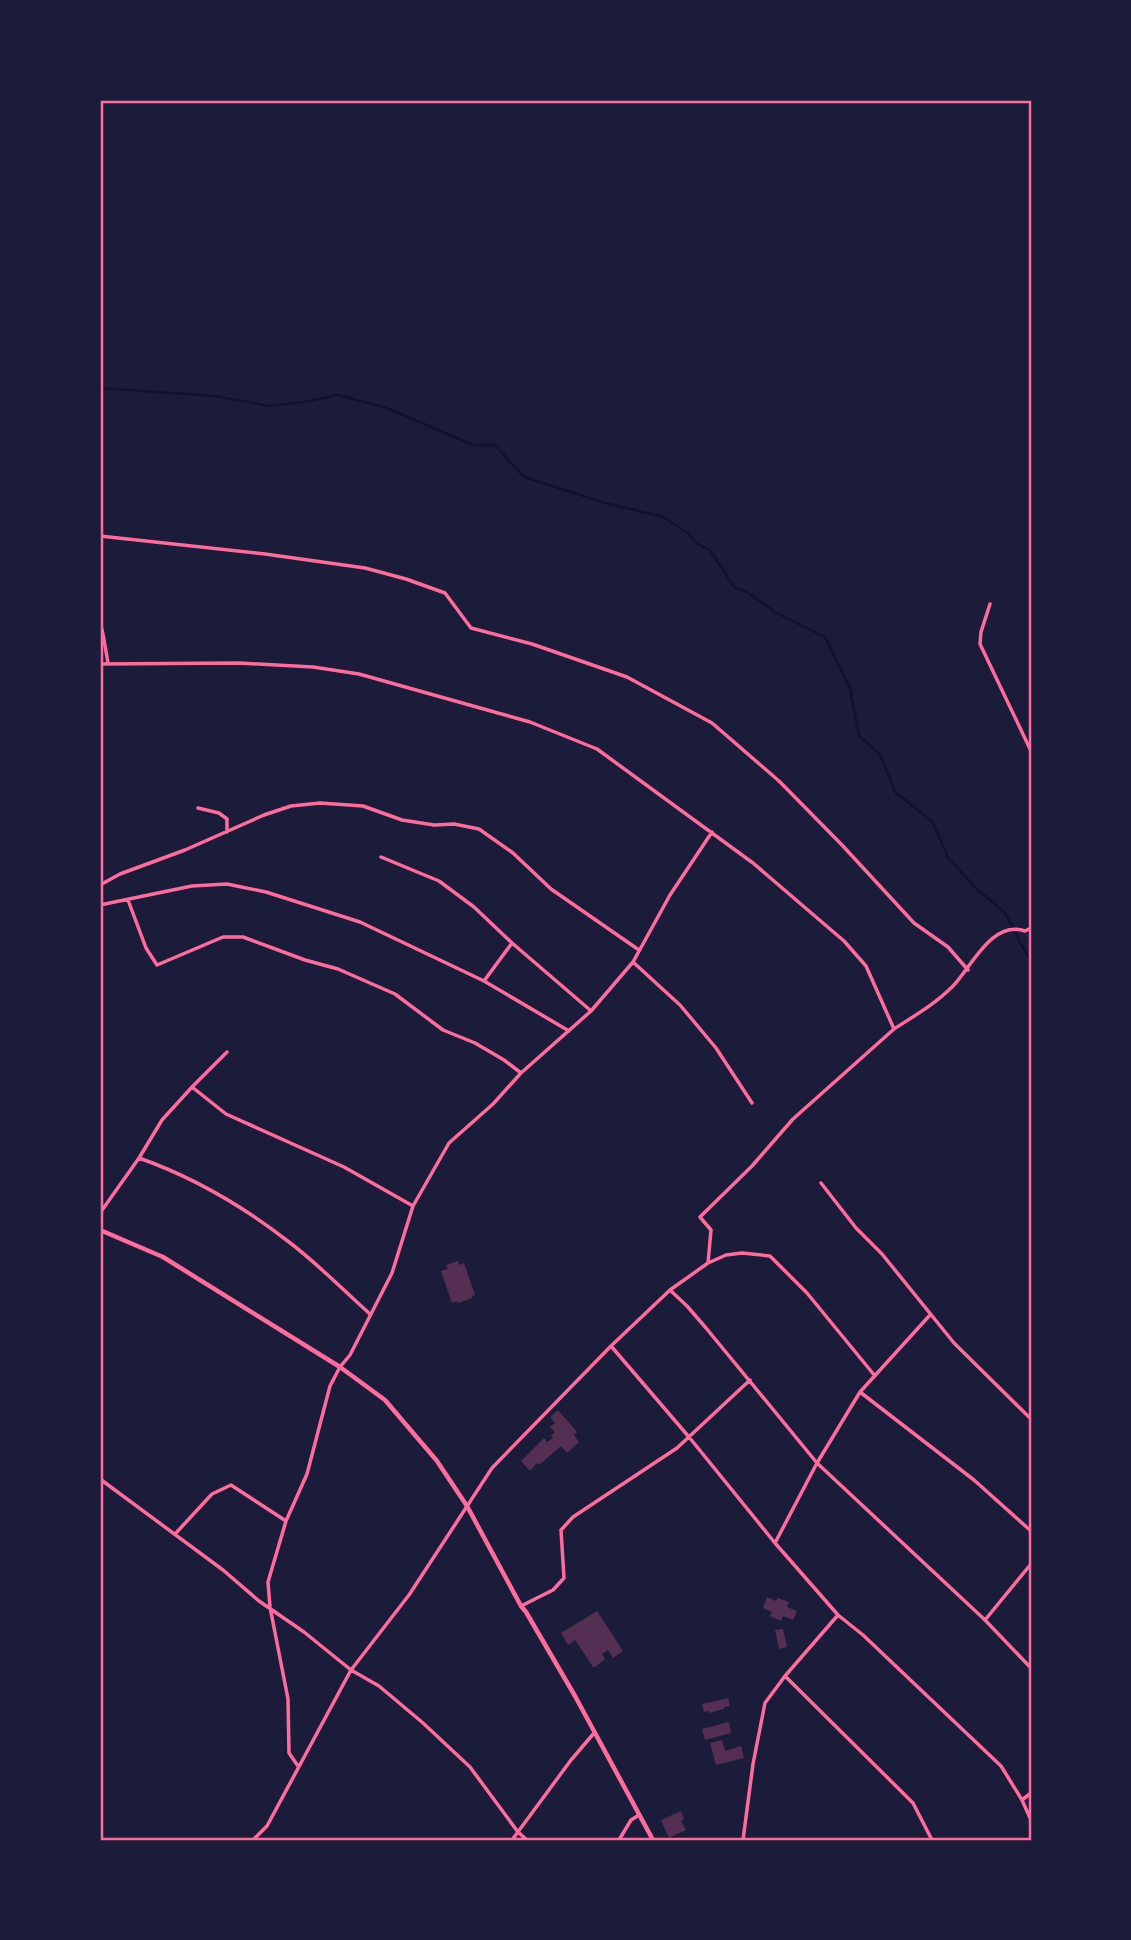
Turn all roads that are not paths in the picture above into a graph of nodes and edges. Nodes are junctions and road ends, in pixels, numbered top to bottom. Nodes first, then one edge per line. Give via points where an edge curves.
1 (100, 536) edge
2 (990, 604) dead end
3 (100, 622) edge
4 (108, 663) junction
5 (100, 664) edge
6 (1031, 751) edge
7 (198, 808) dead end
8 (227, 832) junction
9 (712, 832) junction
10 (381, 857) dead end
11 (100, 885) edge
12 (128, 900) junction
13 (100, 905) edge
14 (1031, 928) edge
15 (512, 943) junction
16 (639, 950) junction
17 (633, 961) junction
18 (968, 970) junction
19 (484, 981) junction
20 (591, 1011) junction
21 (894, 1029) junction
22 (569, 1031) junction
23 (227, 1052) dead end
24 (521, 1073) junction
25 (191, 1087) junction
26 (752, 1103) dead end
27 (139, 1158) junction
28 (821, 1183) dead end
29 (414, 1206) junction
30 (100, 1213) edge
31 (100, 1220) edge
32 (100, 1230) edge
33 (708, 1263) junction
34 (670, 1290) junction
35 (370, 1314) junction
36 (930, 1315) junction
37 (611, 1346) junction
38 (340, 1367) junction
39 (875, 1376) junction
40 (750, 1380) junction
41 (860, 1391) junction
42 (1031, 1419) edge
43 (689, 1437) junction
44 (817, 1463) junction
45 (100, 1479) edge
46 (467, 1506) junction
47 (286, 1521) junction
48 (1031, 1531) edge
49 (174, 1534) junction
50 (775, 1543) junction
51 (1031, 1564) edge
52 (521, 1606) junction
53 (270, 1607) junction
54 (838, 1615) junction
55 (985, 1620) junction
56 (1031, 1668) edge
57 (351, 1670) junction
58 (786, 1676) junction
59 (595, 1732) junction
60 (298, 1766) junction
61 (1031, 1793) edge
62 (1022, 1800) junction
63 (641, 1814) junction
64 (1031, 1820) edge
65 (518, 1832) junction
66 (253, 1840) edge
67 (512, 1840) edge
68 (527, 1840) edge
69 (620, 1840) edge
70 (653, 1840) edge
71 (743, 1840) edge
72 (932, 1840) edge

1 - 18 street via 365,568 445,593 471,628 627,677 712,723 779,781 914,923 948,947
2 - 6 street via 981,644
3 - 4 street
4 - 5 street
4 - 9 street via 313,667 359,674 470,705 530,722 597,749
7 - 8 street via 227,819
8 - 11 street
8 - 16 street via 291,806 320,803 363,806 402,820 479,829 551,889
9 - 16 street
9 - 21 street via 844,941 866,966
10 - 15 street via 439,881
12 - 13 street
12 - 19 street via 192,886 227,884 266,892 360,922
12 - 24 street via 157,965 223,937 243,937 395,994 443,1030 475,1043
14 - 18 street via 1009,929 992,938
15 - 19 street
15 - 20 street
16 - 17 street
17 - 20 street
17 - 26 street via 680,1005 716,1048
18 - 21 street via 929,1006
19 - 22 street
20 - 22 street
21 - 33 street via 793,1119 701,1217 711,1230
22 - 24 street
23 - 25 street
24 - 29 street via 449,1143
25 - 27 street via 162,1120
25 - 29 street via 226,1114 344,1167
27 - 30 street
27 - 35 street via 233,1202 290,1242
28 - 36 street
29 - 35 street via 391,1273
30 - 31 street
32 - 38 main road via 163,1257
33 - 34 street
33 - 39 street via 742,1253 770,1256
34 - 37 street
34 - 40 street
35 - 38 street
36 - 39 street
36 - 42 street
37 - 43 street
37 - 46 street via 492,1468
38 - 46 main road via 397,1412 438,1461
38 - 47 street via 330,1386 307,1474
39 - 41 street
40 - 43 street
40 - 44 street
41 - 44 street
41 - 48 street
43 - 50 street
43 - 52 street via 573,1517 561,1530 564,1578 553,1590
44 - 50 street
44 - 55 street
45 - 49 street
46 - 52 main road
46 - 57 street via 409,1595
47 - 49 street via 231,1485 212,1494
47 - 53 street via 268,1581
49 - 53 street
50 - 54 street
51 - 55 street
52 - 59 main road
53 - 57 street
53 - 60 street via 288,1699 289,1753
54 - 58 street
54 - 62 street via 1001,1766
55 - 56 street
57 - 60 street
57 - 65 street via 379,1686 470,1768
58 - 71 street via 765,1703
58 - 72 street via 912,1803
59 - 63 main road
59 - 65 street
60 - 66 street via 267,1826
61 - 62 street
62 - 64 street
63 - 69 street via 631,1820
63 - 70 main road
65 - 67 street
65 - 68 street

